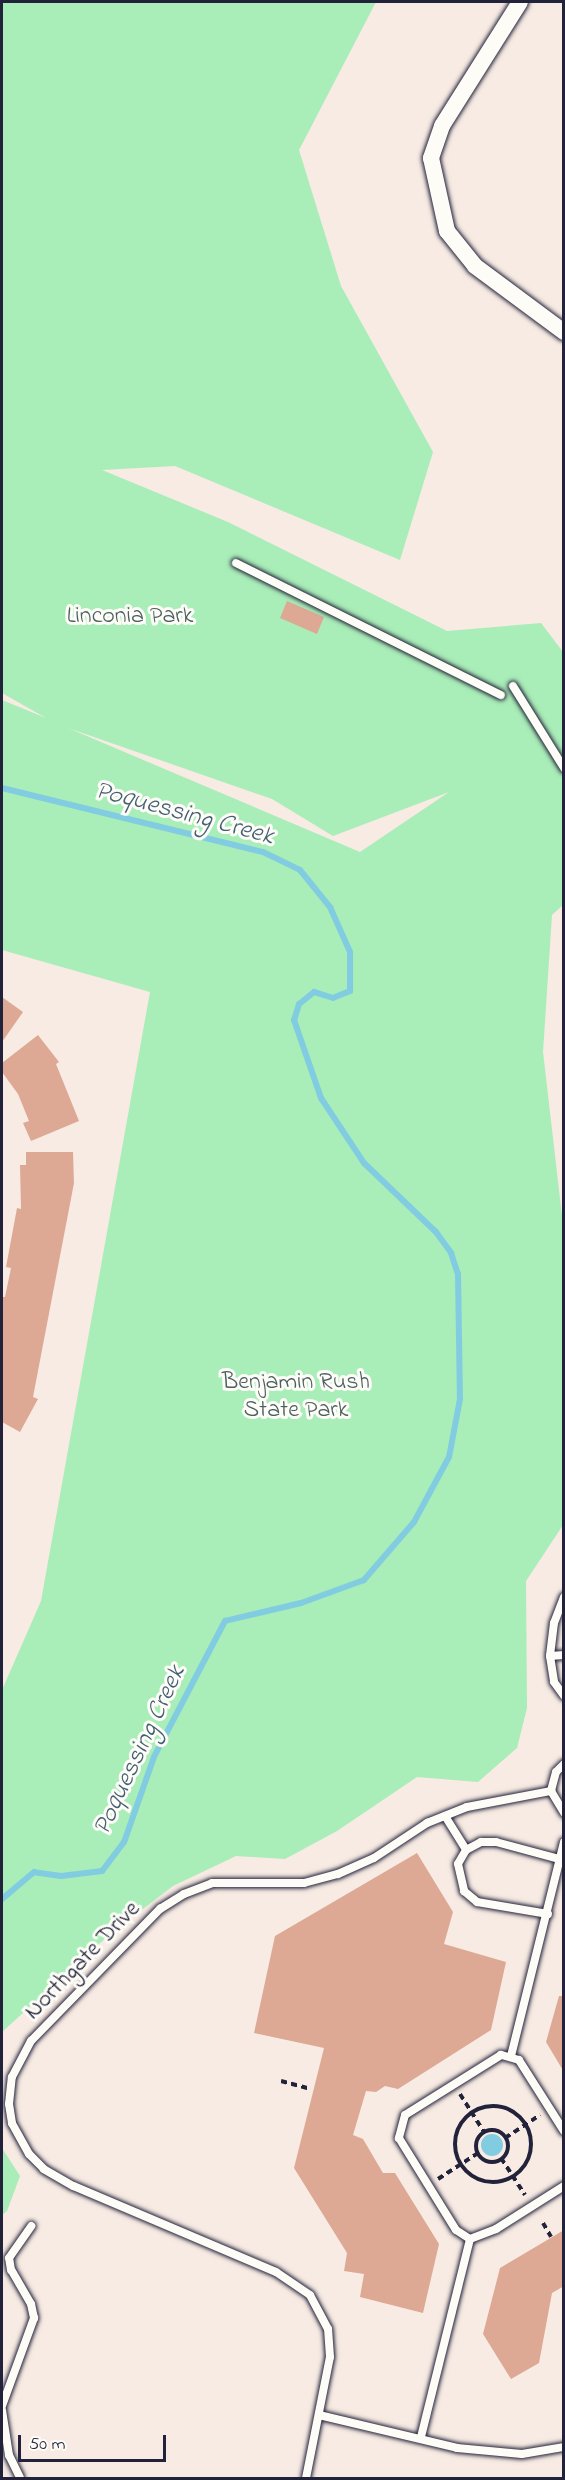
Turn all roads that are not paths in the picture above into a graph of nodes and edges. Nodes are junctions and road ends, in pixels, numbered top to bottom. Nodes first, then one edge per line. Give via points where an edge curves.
1 (520, 2) edge
2 (564, 332) edge
3 (236, 563) dead end
4 (513, 686) dead end
5 (501, 695) dead end
6 (564, 768) edge
7 (564, 1597) edge
8 (564, 1655) edge
9 (550, 1656) junction
10 (564, 1696) edge
11 (564, 1764) edge
12 (550, 1791) junction
13 (564, 1813) edge
14 (445, 1816) junction
15 (564, 1842) edge
16 (466, 1851) junction
17 (560, 1859) junction
18 (548, 1914) junction
19 (511, 2056) junction
20 (564, 2131) edge
21 (564, 2186) edge
22 (31, 2226) dead end
23 (470, 2239) junction
24 (2, 2408) edge
25 (319, 2415) junction
26 (421, 2437) junction
27 (564, 2447) edge
28 (20, 2478) edge
29 (306, 2478) edge

1 - 2 street via 442,126 431,158 447,231 475,266
3 - 5 lane
4 - 6 lane
7 - 9 lane via 554,1623
8 - 9 lane
9 - 10 lane via 554,1682
11 - 12 lane via 556,1772
12 - 13 lane
12 - 14 lane, Northgate Drive via 491,1800
14 - 16 lane
14 - 25 lane, Northgate Drive via 338,1874 304,1883 212,1883 168,1903 32,2041 12,2077 12,2123 28,2154 44,2169 73,2186 276,2272 310,2295 321,2309 330,2341
15 - 17 lane
16 - 17 lane via 480,1842 496,1842
16 - 18 lane via 458,1864 459,1878 464,1891 477,1902
17 - 18 lane
18 - 19 lane
19 - 20 lane via 519,2060
19 - 23 lane via 501,2055 405,2115 400,2126 403,2148 456,2230
21 - 23 lane via 496,2229
22 - 24 lane via 9,2258 10,2270 31,2304 34,2318
23 - 26 lane
24 - 28 lane via 7,2448
25 - 26 lane
25 - 29 lane, Northgate Drive
26 - 27 lane via 457,2448 501,2454

